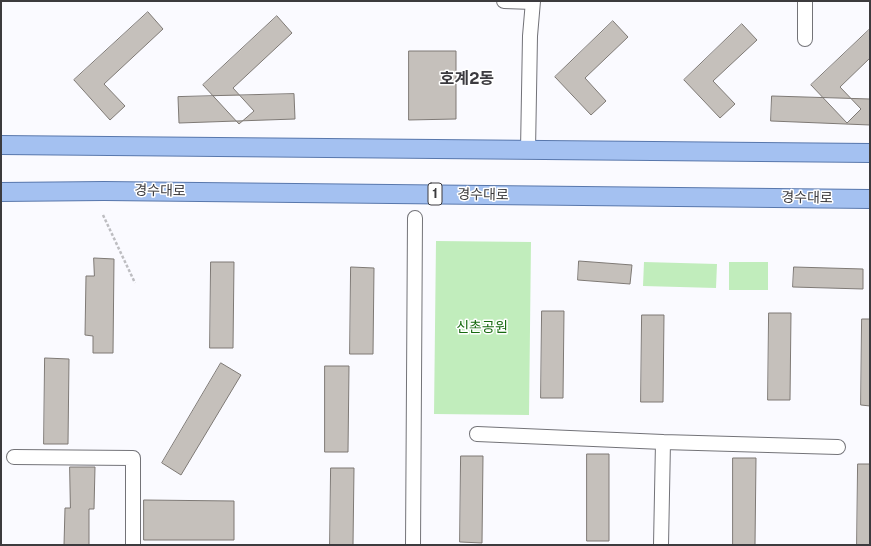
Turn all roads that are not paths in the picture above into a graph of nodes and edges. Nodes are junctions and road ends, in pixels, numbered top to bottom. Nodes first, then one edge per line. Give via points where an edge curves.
1 (504, 1) edge
2 (533, 1) edge
3 (805, 1) edge
4 (805, 39) dead end
5 (1, 146) edge
6 (528, 150) junction
7 (870, 153) edge
8 (1, 192) edge
9 (870, 199) edge
10 (415, 218) dead end
11 (477, 434) dead end
12 (663, 442) junction
13 (838, 447) dead end
14 (14, 458) dead end
15 (133, 545) edge
16 (413, 545) edge
17 (661, 545) edge

1 - 2 street
2 - 6 street
3 - 4 street
5 - 6 main road
6 - 7 main road
8 - 9 main road, 경수대로 / 1
10 - 16 street
11 - 12 street
12 - 13 street
12 - 17 street
14 - 15 street via 133,458

